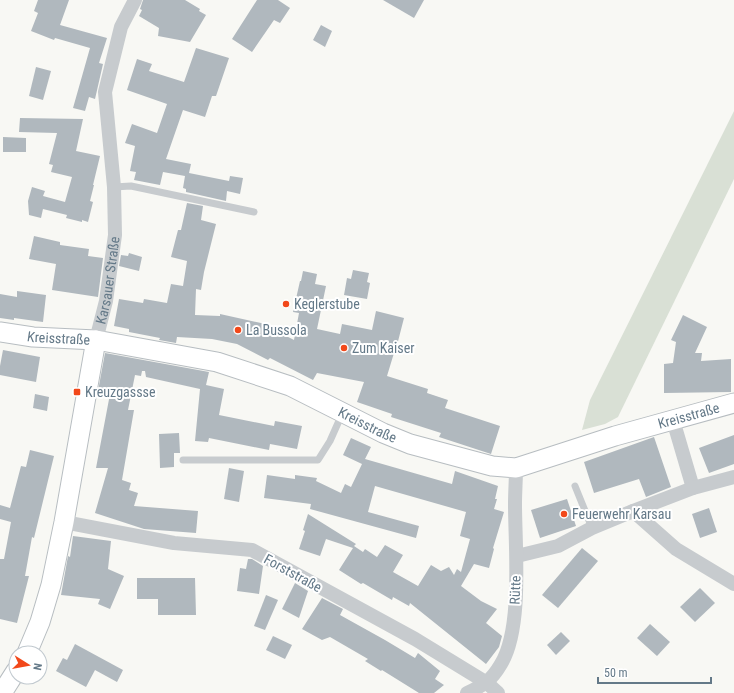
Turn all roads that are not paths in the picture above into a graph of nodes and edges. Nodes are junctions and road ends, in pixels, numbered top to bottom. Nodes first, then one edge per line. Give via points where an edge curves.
1 (135, 0) edge
2 (114, 187) junction
3 (254, 212) dead end
4 (0, 332) edge
5 (96, 340) junction
6 (734, 402) edge
7 (342, 413) junction
8 (673, 420) junction
9 (184, 460) dead end
10 (516, 468) junction
11 (734, 477) edge
12 (575, 486) dead end
13 (693, 488) junction
14 (633, 510) junction
15 (64, 522) junction
16 (592, 528) junction
17 (517, 556) junction
18 (734, 584) edge
19 (31, 645) edge
20 (487, 683) junction
21 (8, 684) edge
22 (2, 693) edge
23 (467, 693) edge
24 (498, 693) edge

1 - 2 street, Karsauer Straße via 121,26 105,92
2 - 3 lane via 131,186
2 - 5 street, Karsauer Straße via 115,235 106,301
4 - 5 street, Kreisstraße via 33,337
5 - 7 street, Kreisstraße via 217,362 290,386
5 - 15 street, Karsauer Straße
6 - 8 street, Kreisstraße
7 - 9 lane via 330,441 318,460
7 - 10 street, Kreisstraße via 410,444 492,466
8 - 10 street, Kreisstraße
8 - 13 street
10 - 17 street, Rütte
11 - 13 street
12 - 16 lane
13 - 14 street
14 - 16 street
14 - 18 street via 676,549
15 - 19 street, Karsauer Straße via 51,585
15 - 20 street, Forststraße via 174,543 252,550
16 - 17 street via 558,546
17 - 20 street, Rütte via 511,642 502,664
20 - 23 street, Rütte
20 - 24 street, Forststraße
21 - 22 street

